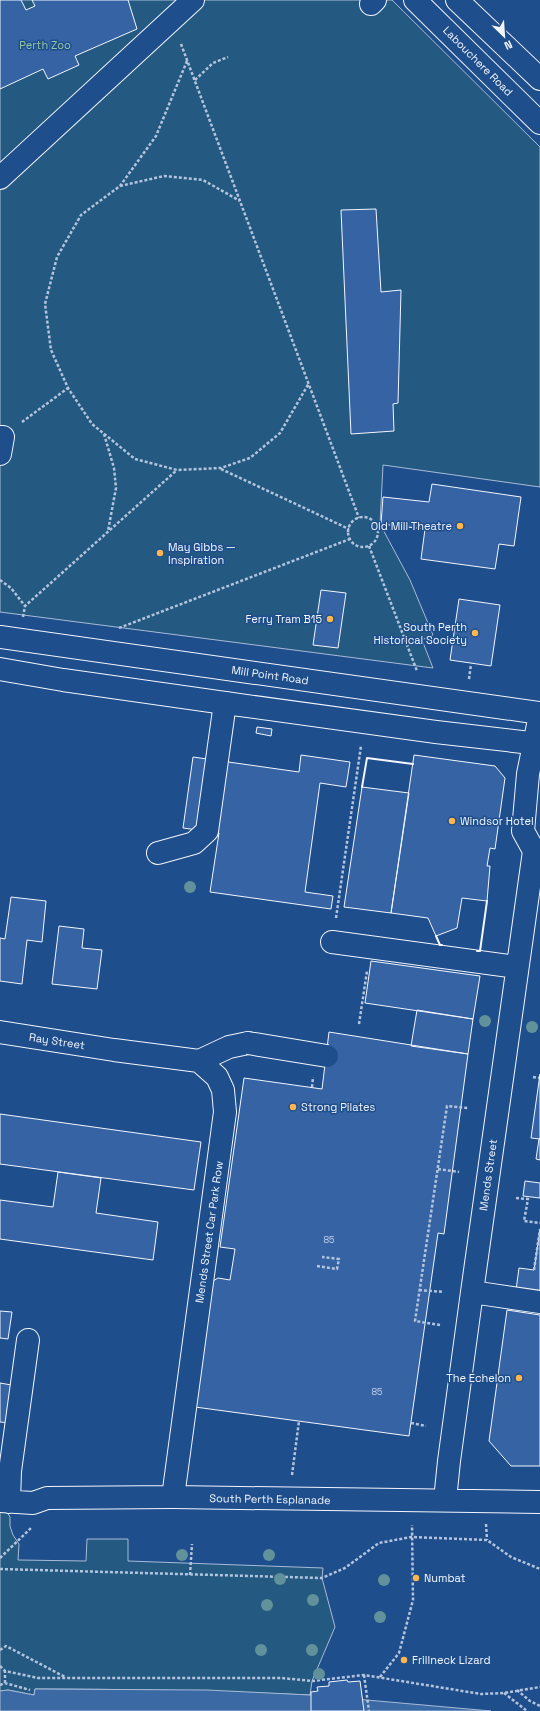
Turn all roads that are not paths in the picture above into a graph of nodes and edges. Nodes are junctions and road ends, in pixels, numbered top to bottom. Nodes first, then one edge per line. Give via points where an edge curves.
1 (193, 0) edge
2 (415, 0) edge
3 (457, 0) edge
4 (540, 79) edge
5 (540, 123) edge
6 (0, 178) edge
7 (0, 636) edge
8 (0, 669) edge
9 (225, 703) junction
10 (540, 714) edge
11 (537, 744) edge
12 (158, 853) dead end
13 (537, 858) edge
14 (332, 942) road end
15 (517, 967) junction
16 (0, 1032) edge
17 (327, 1056) dead end
18 (199, 1061) junction
19 (472, 1292) junction
20 (540, 1302) edge
21 (28, 1340) dead end
22 (173, 1497) junction
23 (446, 1500) junction
24 (4, 1502) edge
25 (540, 1502) edge

1 - 6 street
2 - 5 street, Labouchere Road
3 - 4 street
7 - 10 street, Mill Point Road
8 - 9 street
9 - 11 street
9 - 12 street via 207,832 194,843
10 - 11 street, Mends Street
11 - 13 street, Mends Street via 527,784 523,831
13 - 15 street, Mends Street
14 - 15 street
15 - 19 street, Mends Street
16 - 18 street, Ray Street
17 - 18 street, bridge via 248,1043 228,1047
18 - 22 street, Mends Street Car Park Row via 217,1077 224,1090 225,1112
19 - 20 street
19 - 23 street, Mends Street
21 - 24 street
22 - 23 street, South Perth Esplanade
22 - 24 street, South Perth Esplanade via 47,1498 33,1503
23 - 25 street, South Perth Esplanade

